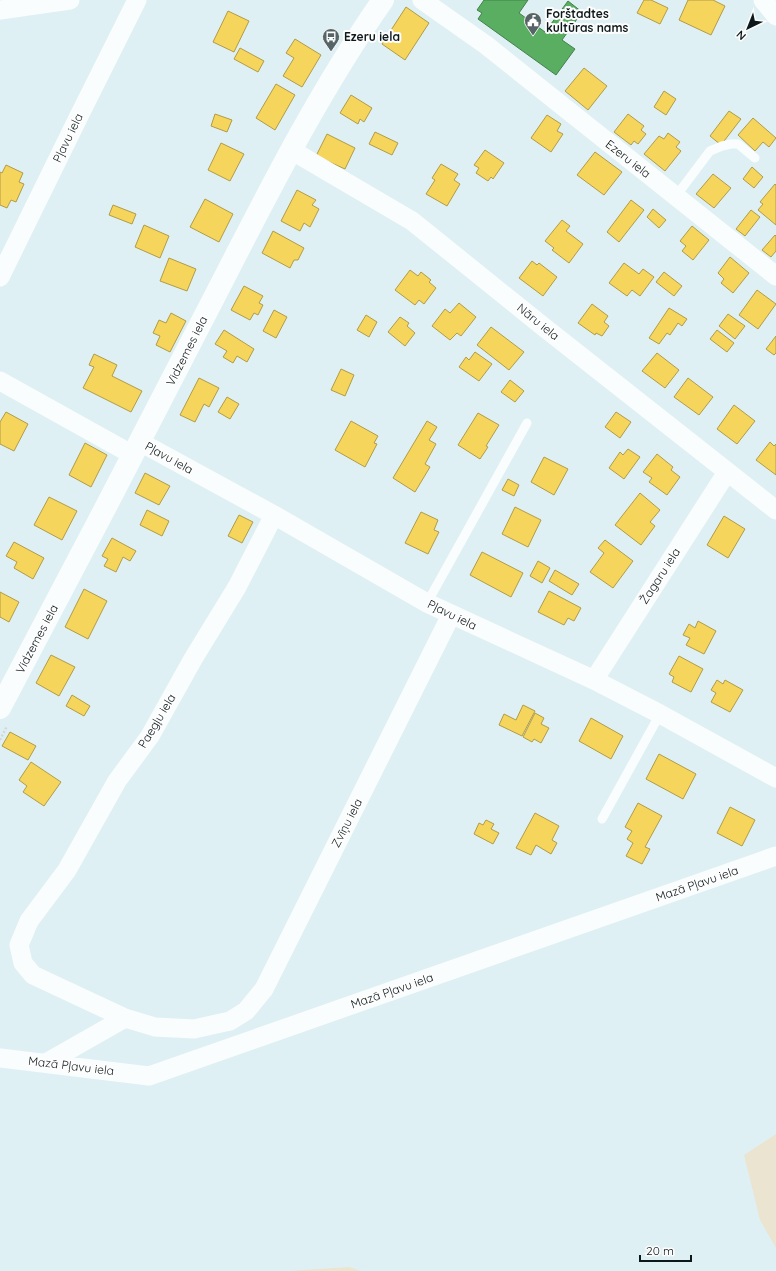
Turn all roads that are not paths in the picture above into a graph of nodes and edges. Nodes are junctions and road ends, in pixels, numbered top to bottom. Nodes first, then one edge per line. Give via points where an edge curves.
1 (70, 0) edge
2 (138, 0) edge
3 (383, 0) edge
4 (422, 0) edge
5 (763, 0) edge
6 (0, 10) edge
7 (776, 16) edge
8 (291, 150) junction
9 (755, 158) dead end
10 (676, 196) junction
11 (0, 276) edge
12 (776, 276) edge
13 (0, 382) edge
14 (527, 423) dead end
15 (137, 449) junction
16 (727, 472) junction
17 (776, 510) edge
18 (274, 515) junction
19 (427, 603) junction
20 (451, 615) junction
21 (594, 680) junction
22 (0, 708) edge
23 (660, 714) junction
24 (774, 774) edge
25 (602, 819) dead end
26 (776, 856) edge
27 (125, 1018) junction
28 (230, 1021) joint
29 (0, 1058) edge
30 (46, 1063) junction

1 - 6 street
2 - 11 street, Pļavu iela
3 - 8 street, Vidzemes iela via 328,84
4 - 10 street, Ezeru iela via 486,46
5 - 7 street
8 - 15 street, Vidzemes iela
8 - 16 street, Nāru iela via 412,221
9 - 10 lane via 738,144 710,151
10 - 12 street, Ezeru iela
13 - 15 street, Pļavu iela
14 - 19 lane
15 - 18 street, Pļavu iela
15 - 22 street, Vidzemes iela
16 - 17 street, Nāru iela
16 - 21 street, Žagaru iela
18 - 19 street, Pļavu iela
18 - 27 street, Paegļu iela via 237,587 150,736 117,781 67,870 29,921 19,946 23,963 33,975
19 - 20 street, Pļavu iela
20 - 21 street, Pļavu iela
20 - 28 street, Zvīņu iela via 264,989 246,1011
21 - 23 street, Pļavu iela
23 - 24 street, Pļavu iela
23 - 25 lane
26 - 30 street, Mazā Pļavu iela via 149,1076
27 - 28 street, Paegļu iela via 155,1027 194,1029
27 - 30 street
29 - 30 street, Mazā Pļavu iela

